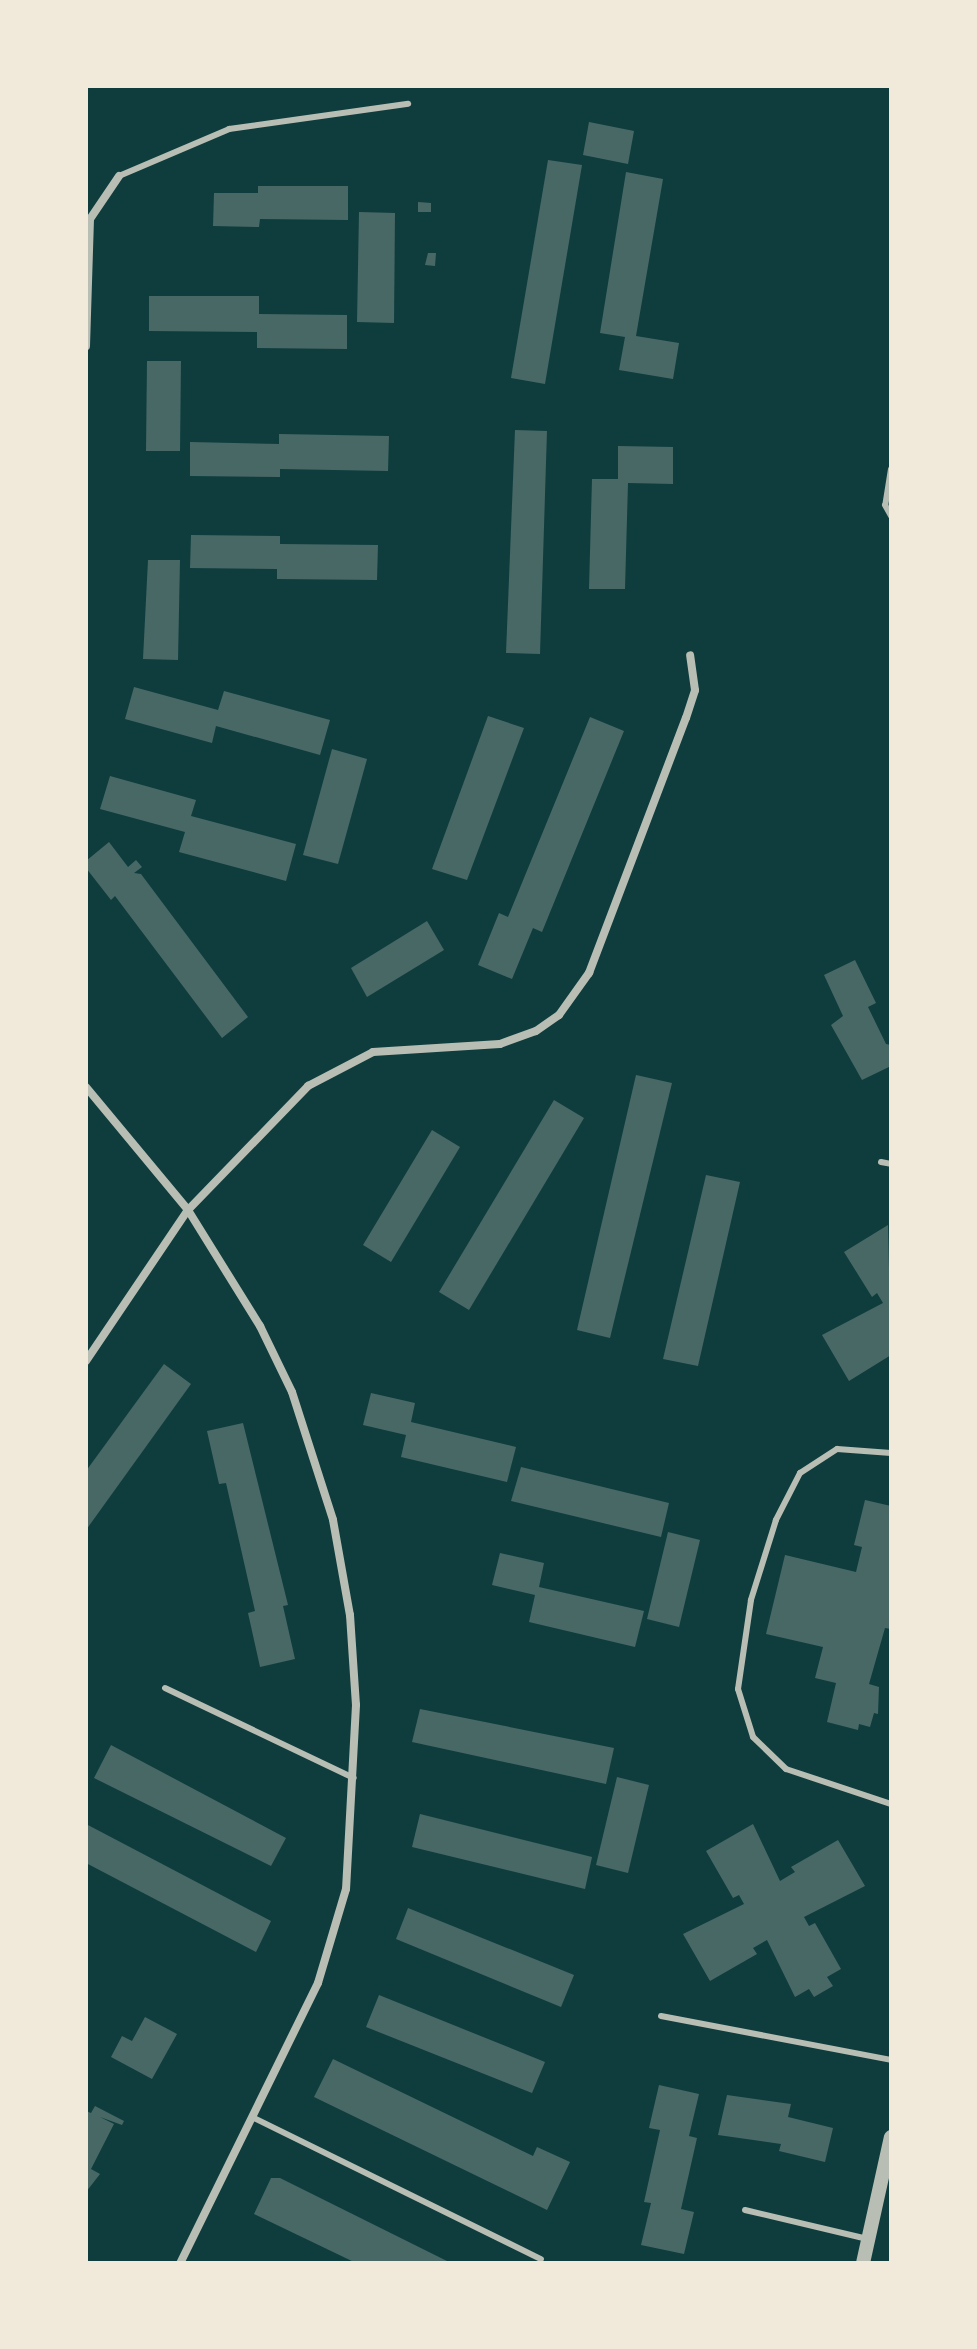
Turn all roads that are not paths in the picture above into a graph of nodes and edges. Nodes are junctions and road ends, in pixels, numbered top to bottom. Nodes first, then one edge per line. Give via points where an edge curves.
1 (408, 104) dead end
2 (119, 176) joint
3 (86, 346) edge
4 (891, 469) edge
5 (891, 516) edge
6 (690, 655) dead end
7 (86, 1087) edge
8 (881, 1162) dead end
9 (891, 1164) edge
10 (188, 1210) junction
11 (86, 1361) edge
12 (891, 1453) edge
13 (165, 1688) dead end
14 (354, 1778) junction
15 (891, 1804) edge
16 (661, 2016) dead end
17 (891, 2060) edge
18 (252, 2117) junction
19 (891, 2140) edge
20 (745, 2210) dead end
21 (868, 2239) junction
22 (541, 2259) dead end
23 (180, 2263) edge
24 (863, 2263) edge

1 - 2 lane via 229,129
2 - 3 street via 90,219
4 - 5 lane via 885,497
6 - 10 street via 695,690 686,718 589,973 559,1015 536,1031 500,1044 373,1052 334,1068 283,1106
7 - 10 street
8 - 9 lane
10 - 11 street
10 - 14 street via 260,1326 292,1392 333,1520 350,1615
12 - 15 lane via 837,1449 800,1473 776,1520 751,1600 738,1689 753,1737 786,1769
13 - 14 lane
14 - 18 street via 346,1889 318,1983
16 - 17 lane
18 - 22 lane
18 - 23 street
19 - 21 street
20 - 21 lane
21 - 24 street

